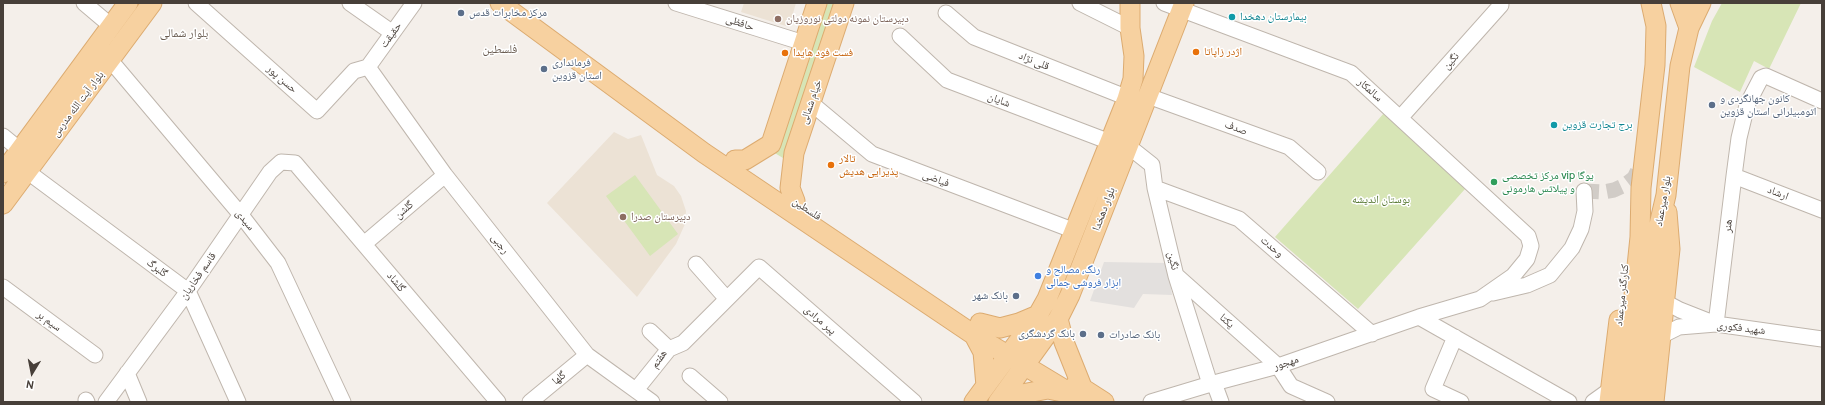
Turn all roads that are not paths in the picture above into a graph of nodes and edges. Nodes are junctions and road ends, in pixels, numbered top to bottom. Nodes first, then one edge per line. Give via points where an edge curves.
1 (84, 3) edge
2 (128, 3) edge
3 (152, 3) edge
4 (196, 3) edge
5 (350, 3) edge
6 (414, 3) edge
7 (500, 3) edge
8 (519, 3) edge
9 (676, 3) edge
10 (817, 3) edge
11 (844, 3) edge
12 (1080, 3) edge
13 (1130, 3) edge
14 (1164, 3) edge
15 (1651, 3) edge
16 (1666, 3) edge
17 (1680, 3) edge
18 (1701, 3) edge
19 (1501, 5) dead end
20 (1183, 7) edge
21 (946, 13) dead end
22 (110, 25) junction
23 (1656, 26) junction
24 (1130, 28) junction
25 (1689, 28) junction
26 (387, 29) dead end
27 (900, 36) dead end
28 (804, 43) junction
29 (111, 61) junction
30 (368, 67) junction
31 (1148, 96) junction
32 (1128, 98) junction
33 (1822, 101) edge
34 (811, 103) junction
35 (1401, 117) junction
36 (3, 136) edge
37 (771, 144) junction
38 (1119, 144) junction
39 (20, 150) junction
40 (794, 153) junction
41 (735, 160) junction
42 (295, 163) joint
43 (28, 172) junction
44 (1318, 172) dead end
45 (3, 173) edge
46 (444, 175) junction
47 (1734, 176) junction
48 (1156, 188) junction
49 (1641, 188) junction
50 (1584, 191) dead end
51 (1666, 195) junction
52 (795, 201) junction
53 (3, 204) edge
54 (1822, 210) edge
55 (241, 215) junction
56 (1075, 232) junction
57 (364, 244) junction
58 (1531, 246) joint
59 (696, 264) dead end
60 (1176, 276) junction
61 (3, 287) edge
62 (188, 291) junction
63 (1487, 294) junction
64 (726, 298) junction
65 (1665, 302) junction
66 (1038, 315) junction
67 (1419, 317) junction
68 (1058, 319) junction
69 (1716, 324) junction
70 (977, 329) junction
71 (650, 331) dead end
72 (1372, 334) junction
73 (1662, 336) junction
74 (1455, 337) junction
75 (1822, 339) edge
76 (669, 349) junction
77 (1013, 350) junction
78 (95, 354) dead end
79 (587, 355) junction
80 (1029, 360) junction
81 (1278, 366) junction
82 (127, 373) junction
83 (690, 376) dead end
84 (1212, 383) junction
85 (986, 386) junction
86 (636, 390) junction
87 (1610, 394) edge
88 (1081, 395) edge
89 (714, 400) edge
90 (106, 402) edge
91 (139, 402) edge
92 (238, 402) edge
93 (343, 402) edge
94 (498, 402) edge
95 (530, 402) edge
96 (652, 402) edge
97 (914, 402) edge
98 (974, 402) edge
99 (999, 402) edge
100 (1104, 402) edge
101 (1152, 402) edge
102 (1221, 402) edge
103 (1328, 402) edge
104 (1460, 402) edge
105 (1569, 402) edge
106 (1593, 402) edge
107 (1623, 402) edge
108 (1638, 402) edge
109 (1654, 402) edge

1 - 22 street
2 - 22 main road, بلوار آیت الله مدرس
3 - 29 main road, بلوار آیت الله مدرس
4 - 30 street, حسن پور via 318,110 354,71
5 - 26 street
6 - 30 street, حقیقت
7 - 70 main road, فلسطین via 704,153
8 - 41 main road, فلسطین
9 - 28 street, حافظی
10 - 28 main road
11 - 34 main road, خیام شمالی
12 - 24 street
13 - 24 main road, بلوار دهخدا
14 - 20 street, سالمکار
15 - 23 main road, بلوار میرعماد
16 - 23 main road
17 - 25 main road
18 - 25 main road, بلوار میرعماد
19 - 35 street, نگین
20 - 31 main road, بلوار دهخدا
20 - 35 street, سالمکار via 1351,73
21 - 32 street, قلی نژاد via 974,37
22 - 39 main road, بلوار آیت الله مدرس
23 - 49 main road, بلوار میرعماد via 1655,65
24 - 32 main road, بلوار دهخدا via 1134,71
25 - 51 main road, بلوار میرعماد via 1680,66
27 - 38 street, شایان via 947,80
28 - 37 main road
29 - 43 main road, بلوار آیت الله مدرس
29 - 55 street, سیدی
30 - 46 street, رجبی
31 - 38 main road, بلوار دهخدا
31 - 44 street, صدف via 1289,147
32 - 38 main road, بلوار دهخدا
33 - 47 street, هنر via 1766,76 1761,78 1747,105
34 - 40 main road, خیام شمالی
34 - 56 street, فیاضی via 872,154
35 - 58 street, سالمکار via 1528,236
36 - 39 street
37 - 40 main road via 773,152 780,157 788,158
37 - 41 main road via 745,160
38 - 48 street, نگین via 1152,165
38 - 56 main road, بلوار دهخدا
38 - 68 main road, بلوار دهخدا via 1070,295
39 - 45 main road, بلوار آیت الله مدرس
40 - 52 main road, خیام شمالی via 790,188
41 - 52 main road, فلسطین
42 - 55 street, قاسم فخاریان via 281,162 270,172
42 - 57 street, گلشاد
43 - 53 main road, بلوار آیت الله مدرس
43 - 62 street, گلبرگ
46 - 57 street, گلشن
46 - 79 street, رجبی
47 - 54 street, ارشاد
47 - 69 street, هنر
48 - 60 street, نگین
48 - 72 street, وحدت via 1239,219
49 - 87 main road, کنارگذر میرعماد via 1627,245
49 - 107 main road, بلوار میرعماد via 1640,237
50 - 63 street via 1585,211 1581,229 1572,248 1550,276 1527,285
51 - 65 main road via 1670,249
51 - 108 main road, بلوار میرعماد via 1656,238
52 - 70 main road, فلسطین
55 - 62 street, قاسم فخاریان
55 - 93 street, سیدی via 278,263
56 - 66 main road, بلوار دهخدا
57 - 94 street, گلشاد
58 - 63 street, مهجور via 1527,259 1512,276
59 - 64 street
60 - 81 street, یکتا
60 - 84 street, نگین
61 - 78 street, سیم بر
62 - 82 street, قاسم فخاریان
62 - 92 street, گلبرگ
63 - 67 street, مهجور
64 - 76 street via 683,343
64 - 97 street, پیر مرادی via 759,267
65 - 69 street
65 - 73 main road
66 - 70 main road via 1000,328
66 - 77 main road, بلوار دهخدا
67 - 72 street, مهجور
67 - 74 street
68 - 80 main road, بلوار دهخدا
68 - 88 main road
69 - 73 street, شهید فکوری via 1679,328
69 - 75 street, شهید فکوری
70 - 77 main road, فلسطین
70 - 85 main road via 983,352
71 - 76 street, هفتم
72 - 81 street, مهجور
73 - 109 main road
74 - 104 street via 1433,389
74 - 105 street
76 - 86 street, هفتم
77 - 80 main road, فلسطین
77 - 85 main road, بلوار دهخدا
79 - 86 street, رجبی
79 - 95 street, گلها
80 - 88 main road, فلسطین
80 - 99 main road, بلوار دهخدا
81 - 84 street, مهجور
81 - 103 street, یکتا via 1291,386
82 - 90 street, قاسم فخاریان
82 - 91 street
83 - 89 street
84 - 101 street, مهجور
84 - 102 street, نگین
85 - 98 main road, بلوار دهخدا
86 - 96 street, رجبی
87 - 106 street via 1606,392
88 - 99 main road via 1048,389
88 - 100 main road

